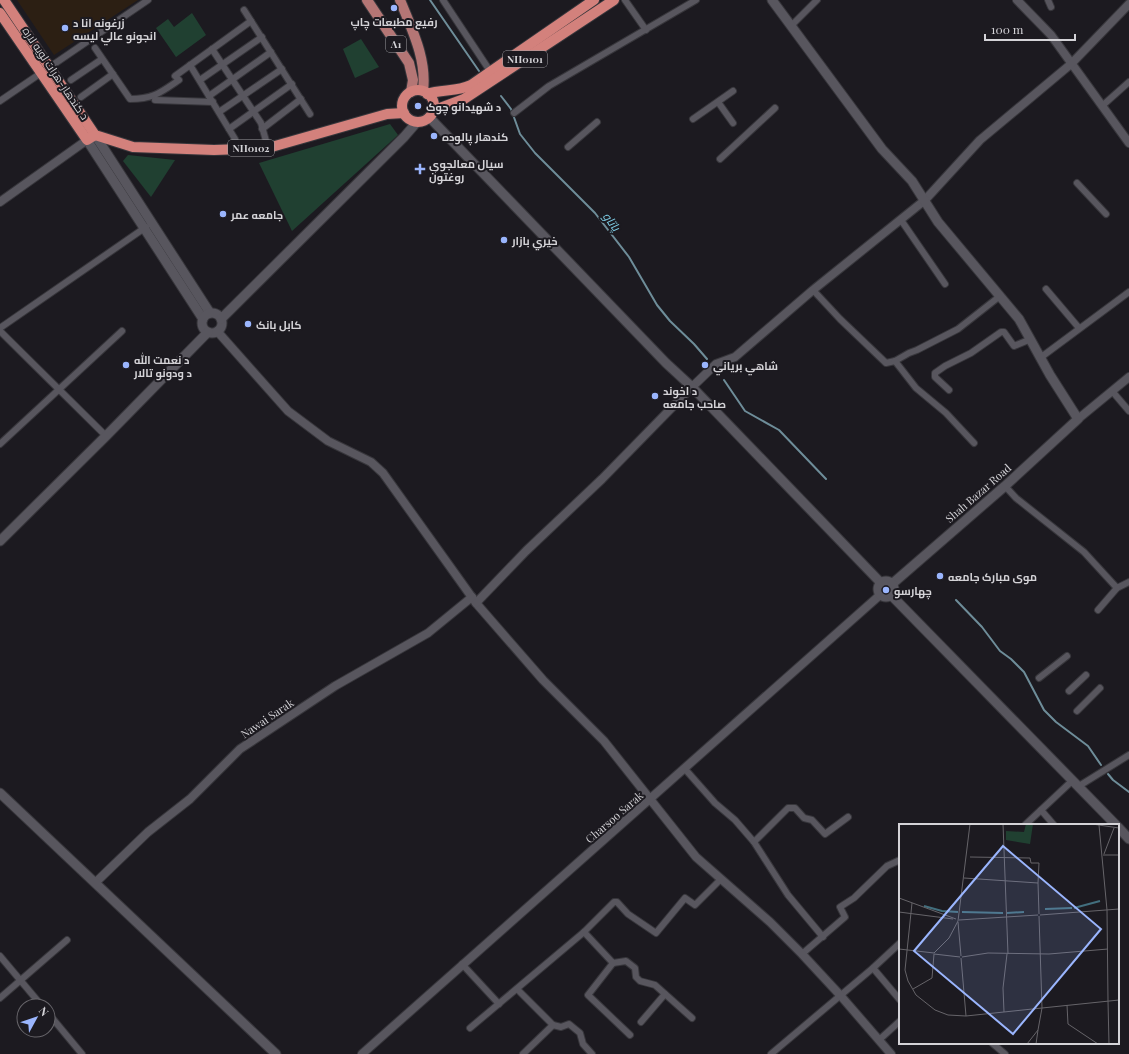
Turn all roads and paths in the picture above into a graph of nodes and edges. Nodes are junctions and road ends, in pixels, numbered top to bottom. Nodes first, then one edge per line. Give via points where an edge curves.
1 (4, 0) edge
2 (148, 0) edge
3 (367, 0) edge
4 (400, 0) edge
5 (443, 0) edge
6 (594, 0) edge
7 (614, 0) edge
8 (625, 0) edge
9 (696, 0) edge
10 (772, 0) edge
11 (817, 0) edge
12 (1018, 0) edge
13 (1048, 0) edge
14 (1129, 4) edge
15 (1051, 7) dead end
16 (244, 10) dead end
17 (0, 13) edge
18 (251, 21) junction
19 (791, 26) junction
20 (646, 30) junction
21 (262, 37) junction
22 (95, 48) dead end
23 (212, 49) junction
24 (271, 52) junction
25 (102, 59) junction
26 (222, 64) junction
27 (1071, 64) junction
28 (190, 65) junction
29 (282, 69) junction
30 (45, 70) junction
31 (490, 71) junction
32 (113, 74) junction
33 (232, 79) junction
34 (71, 80) dead end
35 (200, 80) junction
36 (1129, 82) edge
37 (292, 84) junction
38 (733, 91) dead end
39 (411, 92) junction
40 (425, 92) junction
41 (242, 95) junction
42 (81, 97) dead end
43 (211, 99) junction
44 (301, 99) junction
45 (155, 100) dead end
46 (0, 101) edge
47 (718, 102) junction
48 (1102, 106) junction
49 (775, 108) dead end
50 (252, 110) junction
51 (219, 112) junction
52 (404, 113) junction
53 (514, 113) dead end
54 (310, 114) dead end
55 (431, 114) junction
56 (693, 119) dead end
57 (417, 122) junction
58 (597, 122) dead end
59 (733, 123) dead end
60 (229, 129) junction
61 (262, 129) junction
62 (91, 138) junction
63 (235, 138) dead end
64 (1129, 143) edge
65 (568, 147) dead end
66 (268, 148) junction
67 (720, 159) dead end
68 (1077, 183) dead end
69 (925, 200) junction
70 (0, 202) edge
71 (1106, 214) dead end
72 (901, 220) junction
73 (149, 225) junction
74 (945, 284) dead end
75 (1046, 289) dead end
76 (814, 290) junction
77 (1129, 292) edge
78 (1000, 296) junction
79 (207, 316) junction
80 (220, 319) junction
81 (1080, 328) junction
82 (0, 330) edge
83 (122, 331) dead end
84 (213, 331) junction
85 (1031, 339) junction
86 (1040, 358) junction
87 (895, 361) junction
88 (1129, 377) edge
89 (692, 387) junction
90 (58, 389) junction
91 (949, 390) dead end
92 (1112, 391) junction
93 (1129, 411) edge
94 (1078, 419) junction
95 (106, 436) junction
96 (974, 442) dead end
97 (0, 444) edge
98 (1005, 486) junction
99 (0, 541) edge
100 (1129, 582) edge
101 (881, 583) junction
102 (892, 584) junction
103 (1117, 588) junction
104 (880, 595) junction
105 (891, 595) junction
106 (474, 600) junction
107 (1098, 610) dead end
108 (1067, 656) dead end
109 (1086, 674) dead end
110 (1039, 678) dead end
111 (1100, 688) dead end
112 (1069, 691) dead end
113 (1078, 710) dead end
114 (1129, 755) edge
115 (685, 769) junction
116 (1076, 783) junction
117 (0, 793) edge
118 (650, 800) junction
119 (1041, 810) junction
120 (848, 817) dead end
121 (1026, 824) edge
122 (1053, 824) edge
123 (1115, 824) edge
124 (1119, 829) edge
125 (1129, 839) edge
126 (754, 842) junction
127 (899, 860) edge
128 (720, 880) junction
129 (95, 883) junction
130 (584, 932) junction
131 (823, 937) junction
132 (67, 940) dead end
133 (899, 944) edge
134 (802, 954) junction
135 (0, 956) edge
136 (613, 963) junction
137 (462, 964) junction
138 (873, 968) junction
139 (20, 980) junction
140 (517, 989) junction
141 (666, 994) junction
142 (840, 995) junction
143 (0, 998) edge
144 (35, 998) edge
145 (899, 999) edge
146 (499, 1004) junction
147 (692, 1018) dead end
148 (899, 1021) edge
149 (641, 1022) dead end
150 (56, 1023) edge
151 (553, 1025) junction
152 (470, 1028) dead end
153 (630, 1035) dead end
154 (879, 1040) junction
155 (993, 1044) edge
156 (82, 1054) edge
157 (276, 1054) edge
158 (362, 1054) edge
159 (523, 1054) edge
160 (592, 1054) edge
161 (771, 1054) edge
162 (891, 1054) edge
163 (1005, 1054) edge

1 - 30 highway, د کندهار-هرات لويه لاره
2 - 30 street
3 - 39 main road, A1 via 411,69
4 - 40 main road via 420,50
5 - 31 street
6 - 31 highway, NH0101
7 - 55 highway, NH0101 via 464,99
8 - 20 street
9 - 20 street
10 - 19 main road
11 - 19 street
12 - 27 street via 1051,36
13 - 15 street
14 - 27 street, Nawai Sarak
16 - 18 street
17 - 30 highway, د کندهار-هرات لويه لاره
18 - 21 street
18 - 23 street
19 - 69 main road via 882,149 912,181
20 - 53 street via 549,86
21 - 24 street
21 - 26 street
22 - 25 street
23 - 26 street
23 - 28 street
24 - 29 street
24 - 33 street
25 - 32 street
25 - 34 street
26 - 33 street
26 - 35 street
27 - 48 street
27 - 69 street, Nawai Sarak via 980,140
28 - 32 street via 175,76 178,80 157,96 149,98 130,99
28 - 35 street
29 - 37 street
29 - 41 street
30 - 46 street
30 - 62 highway, د کندهار-هرات لويه لاره
31 - 40 highway, NH0101 via 463,89
32 - 42 street
33 - 41 street
33 - 43 street
35 - 43 street
36 - 48 street
37 - 44 street
37 - 50 street
38 - 47 street
39 - 40 highway
39 - 52 highway via 403,101
40 - 55 highway via 433,102
41 - 50 street
41 - 51 street
43 - 45 street
43 - 51 street
44 - 54 street
44 - 61 street
47 - 56 street
47 - 59 street
48 - 64 street
49 - 67 street
50 - 60 street
50 - 61 street
51 - 60 street
52 - 57 highway
52 - 66 highway, NH0102 via 387,114
55 - 57 highway
55 - 89 main road via 666,363
57 - 80 main road
58 - 65 street
60 - 63 street
61 - 66 street
62 - 66 highway, NH0102 via 133,147 214,150
62 - 70 street
62 - 73 main road
68 - 71 street
69 - 72 street, Nawai Sarak
69 - 78 main road via 938,222
72 - 74 street
72 - 76 street, Nawai Sarak
73 - 79 main road
73 - 82 street
75 - 81 street
76 - 87 street via 886,363
76 - 89 street, Nawai Sarak via 735,357 716,364
77 - 81 street
78 - 85 main road
78 - 87 street via 958,329
79 - 80 main road via 216,314
79 - 84 main road via 202,325
80 - 84 main road via 221,326
81 - 86 street
82 - 90 street
83 - 90 street
84 - 95 main road
84 - 106 street via 288,411 328,441 371,462 383,473
85 - 86 main road
85 - 91 street via 1014,346 1004,332 1001,332 971,353 935,373 938,381
86 - 94 main road
87 - 96 street via 916,388 946,413
88 - 92 street
89 - 101 main road
89 - 106 street, Nawai Sarak via 602,480
90 - 95 street
90 - 97 street
92 - 93 street
92 - 94 street
94 - 98 main road, Shah Bazar Road
95 - 99 main road
98 - 102 main road, Shah Bazar Road
98 - 103 street via 1016,498 1084,552
100 - 103 street
101 - 102 main road
101 - 104 main road via 878,589
102 - 105 main road via 894,591
103 - 107 street
104 - 105 main road
104 - 115 street, Charsoo Sarak
105 - 116 main road
106 - 118 street via 543,680 604,741
106 - 129 street, Nawai Sarak via 428,633 335,686 240,749 190,799 148,832
108 - 110 street
109 - 112 street
111 - 113 street
114 - 116 street
115 - 118 street, Charsoo Sarak
115 - 126 street
116 - 119 street
116 - 123 main road
117 - 129 main road
118 - 128 street via 696,857
118 - 137 street, Charsoo Sarak
119 - 121 street
119 - 122 street
120 - 126 street via 825,834 812,820 804,818 791,806
124 - 125 main road
126 - 131 street via 788,895
127 - 131 street via 887,866 854,898 840,907 845,916
128 - 130 street via 695,905 685,898 656,933 628,914 615,901
128 - 134 street via 770,922
129 - 157 main road
130 - 136 street
130 - 140 street
131 - 134 street
132 - 139 street
133 - 138 street
134 - 142 street
135 - 139 street
136 - 141 street via 626,961 635,968 636,977 640,981 655,985
136 - 153 street via 588,995
137 - 146 street
137 - 158 street, Charsoo Sarak
138 - 142 street
138 - 145 street
139 - 143 street
139 - 144 street
140 - 146 street
140 - 151 street
141 - 147 street
141 - 149 street
142 - 154 street
142 - 161 street
146 - 152 street
148 - 154 street
150 - 156 street
151 - 159 street
151 - 160 street via 561,1027 569,1024 580,1033 583,1044
154 - 162 street
155 - 163 street

